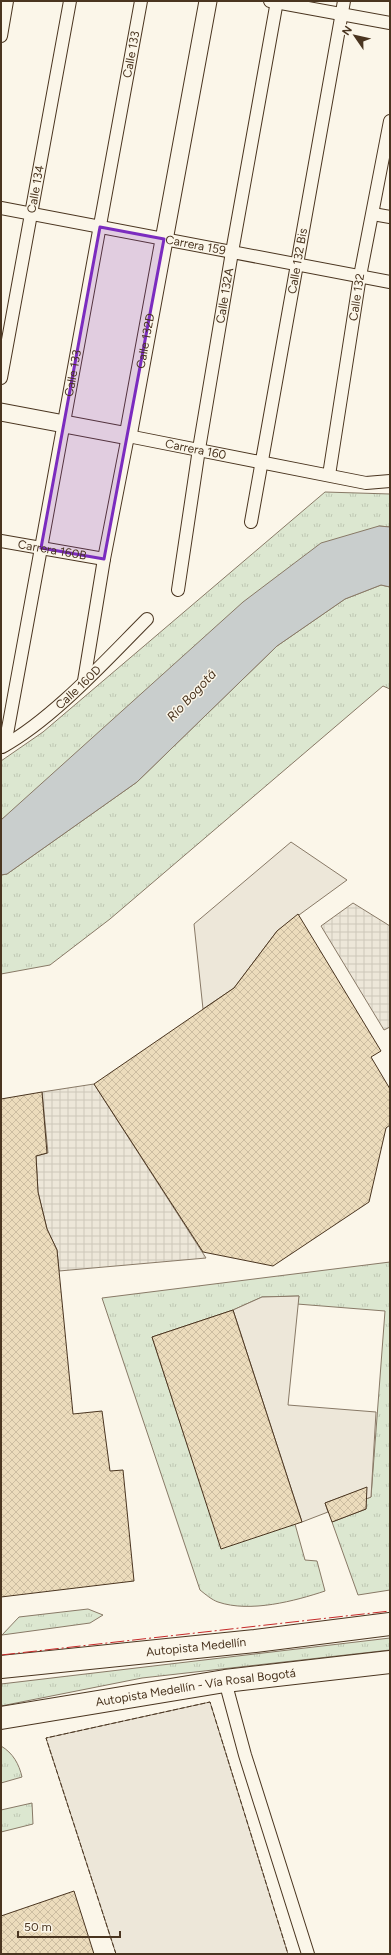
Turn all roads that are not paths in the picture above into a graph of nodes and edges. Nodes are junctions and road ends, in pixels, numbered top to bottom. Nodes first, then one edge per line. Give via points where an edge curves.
1 (7, 1) edge
2 (70, 1) edge
3 (141, 1) edge
4 (208, 1) edge
5 (275, 1) edge
6 (344, 1) edge
7 (342, 14) junction
8 (390, 23) edge
9 (1, 36) edge
10 (390, 121) edge
11 (387, 154) edge
12 (1, 208) edge
13 (31, 214) junction
14 (373, 214) junction
15 (390, 217) edge
16 (100, 227) junction
17 (164, 239) junction
18 (232, 252) junction
19 (297, 264) junction
20 (360, 276) junction
21 (390, 282) edge
22 (1, 378) edge
23 (1, 412) edge
24 (64, 424) junction
25 (128, 436) junction
26 (199, 449) junction
27 (262, 462) junction
28 (329, 475) junction
29 (390, 481) edge
30 (251, 522) dead end
31 (1, 540) edge
32 (42, 548) junction
33 (104, 560) junction
34 (178, 590) dead end
35 (148, 619) dead end
36 (84, 682) junction
37 (3, 746) edge
38 (390, 1624) edge
39 (390, 1662) edge
40 (1, 1667) edge
41 (225, 1681) junction
42 (1, 1718) edge
43 (308, 1954) edge

1 - 9 street
2 - 13 street, Calle 134
3 - 16 street, Calle 133
4 - 17 street, Calle 132D
5 - 7 street
5 - 18 street, Calle 132A
6 - 7 street, Calle 132 Bis
7 - 8 street
7 - 19 street, Calle 132 Bis
10 - 11 street, Calle 132
11 - 14 street, Calle 132
12 - 13 street, Carrera 159
13 - 16 street, Carrera 159
13 - 22 street, Calle 134
14 - 15 street
14 - 20 street, Calle 132
16 - 17 street, Carrera 159
16 - 24 street, Calle 133
17 - 18 street, Carrera 159
17 - 25 street, Calle 132D
18 - 19 street, Carrera 159
18 - 26 street, Calle 132A
19 - 20 street, Carrera 159
19 - 27 street, Calle 132 Bis
20 - 21 street, Carrera 159
20 - 28 street, Calle 132
23 - 24 street, Carrera 160
24 - 25 street, Carrera 160
24 - 32 street, Calle 133
25 - 26 street, Carrera 160
25 - 33 street, Calle 132D
26 - 27 street, Carrera 160
26 - 34 street, Calle 132A
27 - 28 street, Carrera 160
27 - 30 street, Calle 132 Bis
28 - 29 street, Carrera 160 via 366,483
31 - 32 street, Carrera 160B
32 - 33 street, Carrera 160B
32 - 37 street, Calle 133
33 - 36 street, Calle 132D
35 - 36 street, Calle 160D
36 - 37 street, Calle 160D via 44,717
38 - 40 highway, Autopista Medellín via 256,1641
39 - 41 highway, Autopista Medellín - Vía Rosal Bogotá
41 - 42 highway, Autopista Medellín - Vía Rosal Bogotá
41 - 43 street via 245,1755

